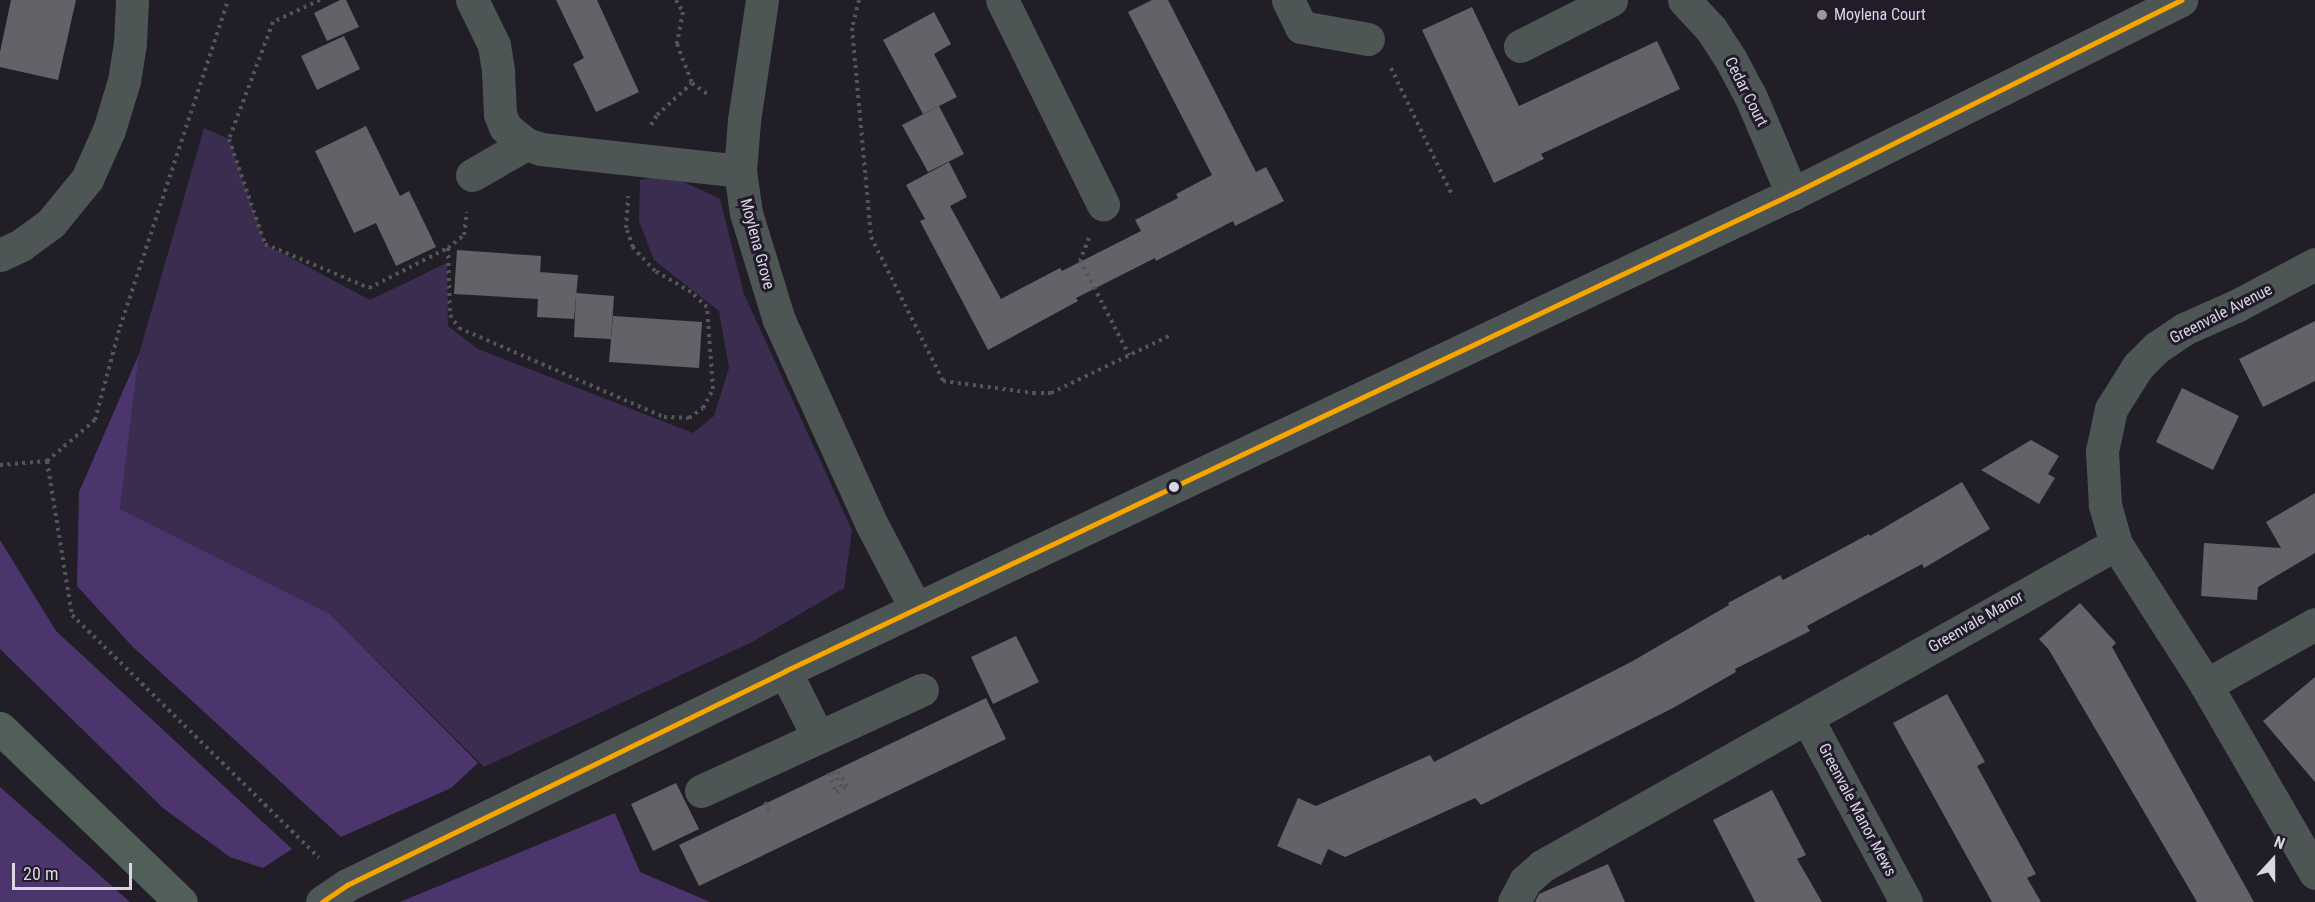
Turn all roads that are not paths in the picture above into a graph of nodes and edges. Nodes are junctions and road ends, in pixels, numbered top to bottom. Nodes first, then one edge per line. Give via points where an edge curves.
1 (132, 0) edge
2 (472, 0) edge
3 (762, 0) edge
4 (1002, 0) edge
5 (1288, 0) edge
6 (1611, 0) edge
7 (1684, 0) edge
8 (2181, 0) edge
9 (1368, 39) road end
10 (1520, 46) dead end
11 (526, 144) junction
12 (740, 171) junction
13 (472, 175) road end
14 (1792, 194) junction
15 (1102, 204) road end
16 (0, 255) edge
17 (2315, 264) edge
18 (2116, 544) junction
19 (916, 609) junction
20 (2315, 624) edge
21 (785, 671) junction
22 (2206, 685) junction
23 (922, 690) dead end
24 (1807, 718) junction
25 (0, 728) edge
26 (818, 737) junction
27 (701, 791) dead end
28 (2315, 873) edge
29 (334, 894) edge
30 (181, 902) edge
31 (1514, 902) edge
32 (1906, 902) edge

1 - 16 street via 124,81 109,130 87,179 51,223
2 - 11 street via 494,45 500,114 505,127
3 - 12 street, Moylena Grove
4 - 15 street
5 - 9 street via 1301,27
6 - 10 street
7 - 14 street, Cedar Court via 1711,29 1731,60
8 - 14 street
11 - 12 street via 541,150
11 - 13 street
12 - 19 street, Moylena Grove via 746,213 779,320 871,523
14 - 19 street
17 - 18 street, Greenvale Avenue via 2184,329 2138,366 2111,409 2102,452 2105,506
18 - 22 street
18 - 24 street, Greenvale Manor
19 - 21 street
20 - 22 street
21 - 26 street
21 - 29 street
22 - 28 street
23 - 26 street
24 - 31 street, Greenvale Manor via 1542,866 1525,881
24 - 32 street, Greenvale Manor Mews
25 - 30 highway
26 - 27 street

